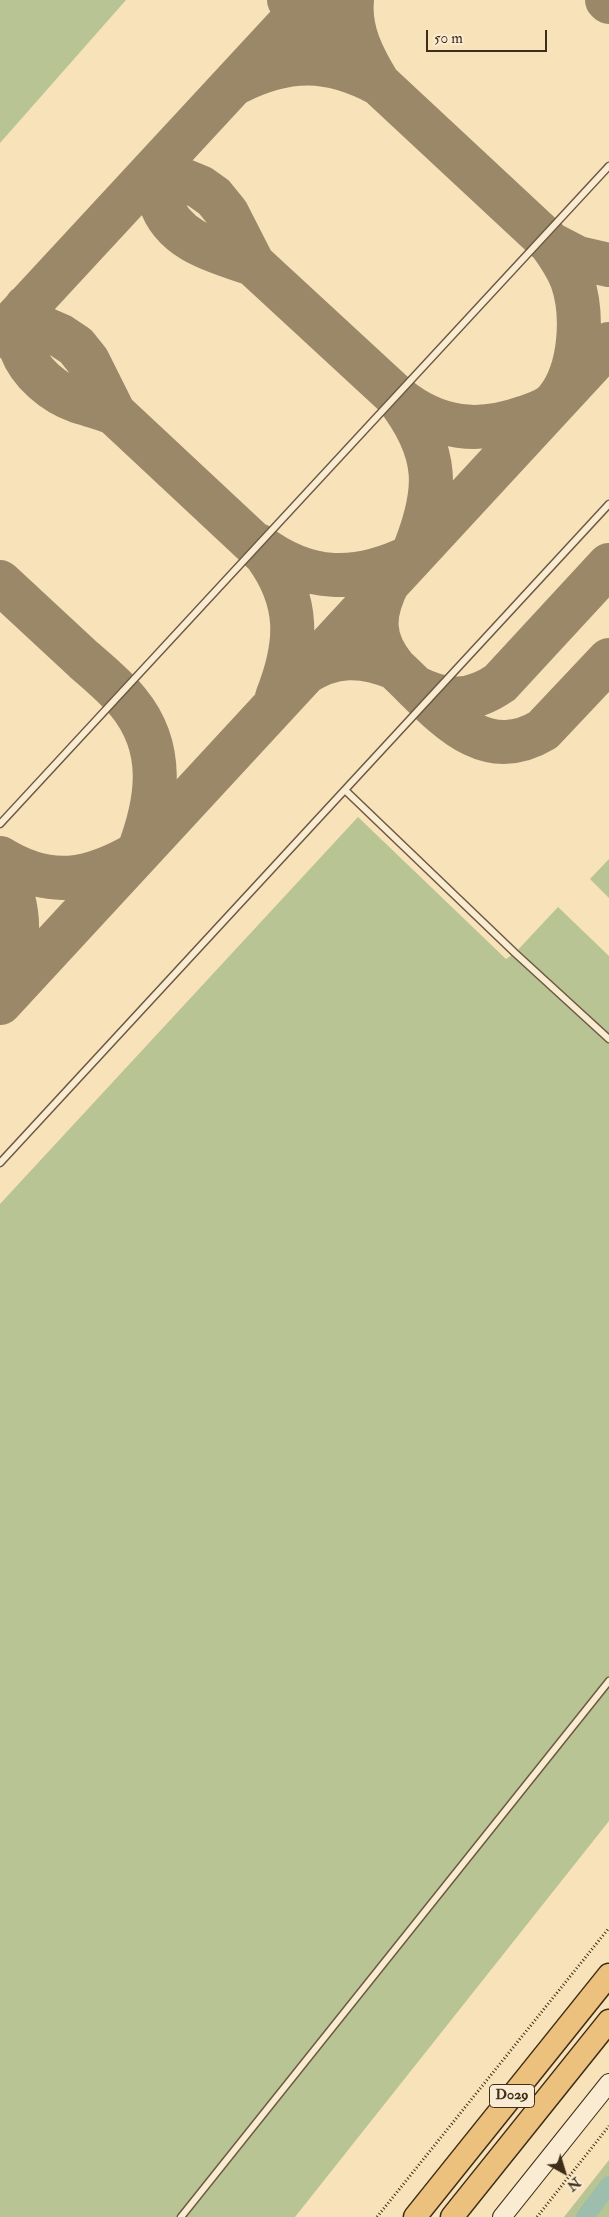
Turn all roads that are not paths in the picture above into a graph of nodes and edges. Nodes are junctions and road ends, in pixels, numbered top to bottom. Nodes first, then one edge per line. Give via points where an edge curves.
1 (609, 166) edge
2 (609, 504) edge
3 (346, 790) junction
4 (0, 824) edge
5 (609, 1039) edge
6 (0, 1164) edge
7 (609, 1681) edge
8 (609, 1975) edge
9 (609, 2020) edge
10 (609, 2083) edge
11 (181, 2217) edge
12 (416, 2217) edge
13 (452, 2217) edge
14 (502, 2217) edge

1 - 4 lane
2 - 3 lane
3 - 5 lane via 514,953
3 - 6 lane
7 - 11 lane
8 - 12 highway, D029
9 - 13 highway, D029
10 - 14 main road

